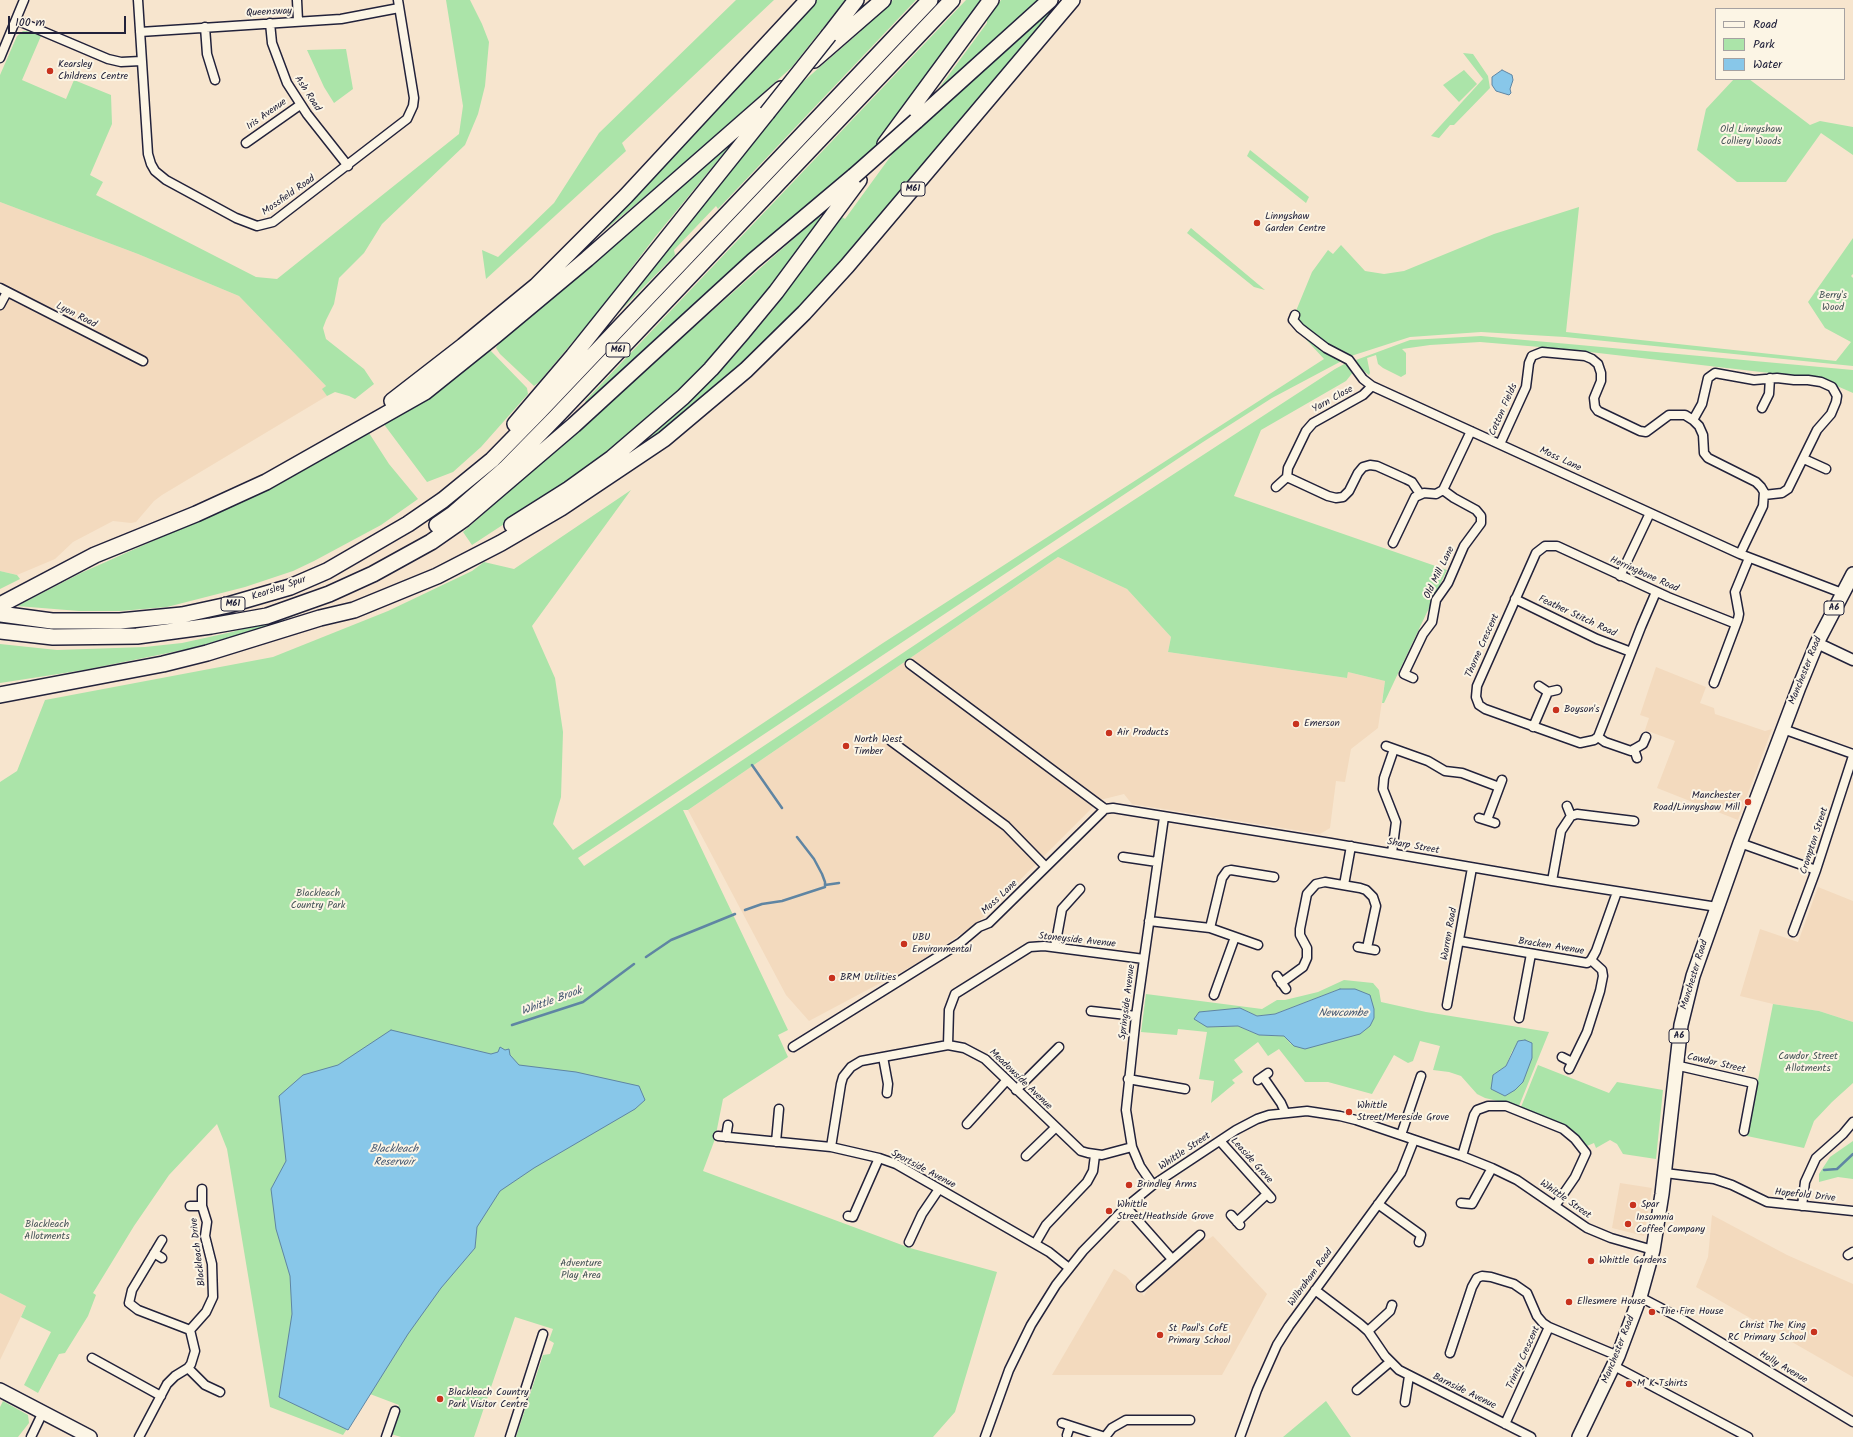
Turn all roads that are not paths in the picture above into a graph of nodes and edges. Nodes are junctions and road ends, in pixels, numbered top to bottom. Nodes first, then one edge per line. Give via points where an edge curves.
1 (24, 0) edge
2 (138, 0) edge
3 (297, 0) edge
4 (808, 0) edge
5 (856, 0) edge
6 (883, 0) edge
7 (930, 0) edge
8 (952, 0) edge
9 (991, 0) edge
10 (1050, 0) edge
11 (1072, 0) edge
12 (398, 4) edge
13 (16, 20) junction
14 (298, 21) junction
15 (270, 23) junction
16 (205, 26) junction
17 (140, 32) junction
18 (0, 58) edge
19 (141, 62) junction
20 (215, 80) dead end
21 (300, 105) junction
22 (246, 143) dead end
23 (348, 166) junction
24 (4, 290) edge
25 (0, 305) edge
26 (1295, 314) dead end
27 (143, 361) dead end
28 (1770, 378) junction
29 (1372, 386) junction
30 (1762, 408) dead end
31 (1693, 420) junction
32 (353, 431) junction
33 (1471, 431) junction
34 (1500, 444) junction
35 (1804, 459) junction
36 (1826, 469) dead end
37 (1288, 476) junction
38 (1276, 487) dead end
39 (1443, 490) junction
40 (1420, 494) junction
41 (1764, 495) junction
42 (443, 500) junction
43 (1650, 513) junction
44 (1389, 531) dead end
45 (1397, 535) junction
46 (1393, 543) dead end
47 (1545, 546) joint
48 (1740, 554) junction
49 (1748, 558) junction
50 (1853, 574) edge
51 (1620, 576) junction
52 (1656, 592) junction
53 (1842, 593) junction
54 (1515, 599) junction
55 (5, 602) edge
56 (0, 614) edge
57 (320, 618) junction
58 (228, 622) junction
59 (1736, 624) junction
60 (0, 631) edge
61 (1816, 643) junction
62 (1631, 652) junction
63 (1853, 660) edge
64 (910, 664) dead end
65 (1413, 678) dead end
66 (1714, 683) dead end
67 (1539, 686) dead end
68 (1557, 690) dead end
69 (1548, 692) junction
70 (0, 695) edge
71 (1533, 727) junction
72 (1783, 729) junction
73 (1598, 737) junction
74 (1646, 737) dead end
75 (891, 741) dead end
76 (1634, 749) junction
77 (1853, 755) edge
78 (1637, 758) dead end
79 (1567, 806) dead end
80 (1105, 809) junction
81 (1571, 816) junction
82 (1164, 817) junction
83 (1634, 822) dead end
84 (1495, 823) dead end
85 (1740, 843) junction
86 (1351, 846) junction
87 (1392, 853) junction
88 (1123, 857) dead end
89 (1157, 862) junction
90 (1046, 868) junction
91 (1472, 868) junction
92 (1816, 870) junction
93 (1274, 877) dead end
94 (1552, 882) junction
95 (1344, 885) junction
96 (1617, 892) junction
97 (1078, 894) dead end
98 (1717, 907) junction
99 (1149, 921) junction
100 (1210, 928) junction
101 (1793, 932) dead end
102 (1235, 937) junction
103 (1459, 941) junction
104 (1258, 945) dead end
105 (1055, 947) junction
106 (1367, 948) dead end
107 (1531, 954) junction
108 (1144, 959) junction
109 (1591, 960) junction
110 (1282, 983) dead end
111 (1214, 995) dead end
112 (1447, 1005) dead end
113 (1094, 1013) dead end
114 (1136, 1016) junction
115 (1519, 1018) dead end
116 (948, 1045) junction
117 (793, 1047) dead end
118 (1059, 1047) dead end
119 (883, 1057) junction
120 (1562, 1057) dead end
121 (1675, 1065) junction
122 (1263, 1076) dead end
123 (1128, 1079) junction
124 (1417, 1080) dead end
125 (1006, 1081) junction
126 (1185, 1089) dead end
127 (1016, 1090) junction
128 (887, 1093) dead end
129 (779, 1109) dead end
130 (1285, 1112) junction
131 (1853, 1122) edge
132 (967, 1124) dead end
133 (728, 1125) dead end
134 (1055, 1128) junction
135 (1744, 1130) dead end
136 (1401, 1136) junction
137 (1414, 1140) junction
138 (1220, 1141) junction
139 (776, 1142) junction
140 (831, 1146) junction
141 (1132, 1147) junction
142 (1594, 1149) dead end
143 (1586, 1153) junction
144 (1095, 1155) junction
145 (1026, 1156) dead end
146 (1462, 1156) junction
147 (879, 1158) junction
148 (1492, 1168) junction
149 (1665, 1173) junction
150 (1153, 1185) junction
151 (202, 1189) dead end
152 (939, 1189) junction
153 (1461, 1203) dead end
154 (1378, 1204) junction
155 (190, 1206) dead end
156 (202, 1206) junction
157 (1555, 1206) junction
158 (1802, 1206) junction
159 (1126, 1207) junction
160 (1853, 1211) edge
161 (1231, 1215) dead end
162 (848, 1216) dead end
163 (1200, 1235) dead end
164 (162, 1240) dead end
165 (909, 1242) dead end
166 (1419, 1242) dead end
167 (1035, 1244) junction
168 (1653, 1250) junction
169 (154, 1253) junction
170 (162, 1258) dead end
171 (1172, 1260) junction
172 (1069, 1268) junction
173 (1141, 1287) dead end
174 (1315, 1290) junction
175 (1640, 1297) junction
176 (129, 1303) junction
177 (1392, 1305) dead end
178 (121, 1306) dead end
179 (1549, 1327) junction
180 (190, 1330) junction
181 (1368, 1331) junction
182 (543, 1334) dead end
183 (1451, 1353) dead end
184 (92, 1358) dead end
185 (1616, 1361) junction
186 (1390, 1362) junction
187 (188, 1368) junction
188 (1409, 1376) junction
189 (0, 1390) edge
190 (1358, 1390) dead end
191 (222, 1392) dead end
192 (161, 1396) junction
193 (1405, 1402) dead end
194 (40, 1410) junction
195 (395, 1411) dead end
196 (1190, 1420) dead end
197 (1853, 1422) edge
198 (1505, 1424) junction
199 (986, 1434) edge
200 (1067, 1435) dead end
201 (31, 1437) edge
202 (90, 1437) edge
203 (139, 1437) edge
204 (386, 1437) edge
205 (510, 1437) edge
206 (1105, 1437) edge
207 (1240, 1437) edge
208 (1531, 1437) edge
209 (1579, 1437) edge
210 (1748, 1437) edge

1 - 13 street
2 - 17 street, Mossfield Road
3 - 14 street
4 - 32 highway via 626,196 536,286
5 - 42 highway, M61, bridge via 573,356 509,431
6 - 32 highway via 657,199 496,335 425,392
7 - 42 highway, M61 via 540,411 492,460
8 - 58 highway, M61 via 554,418 468,502 415,541 363,571
9 - 57 highway, M61 via 776,292 716,363 683,397 612,458 528,516 446,560
10 - 58 highway, M61, bridge via 854,176 753,261 574,425 464,519 413,552 329,594 267,616
11 - 57 highway, M61 via 847,266 804,313 706,405 664,439 605,480 501,543 437,576 373,603
12 - 14 street, Queensway via 341,19
12 - 23 street, Mossfield Road via 413,87 413,106 403,123
13 - 18 street
13 - 19 street via 108,59
14 - 15 street, Queensway
15 - 16 street, Queensway
15 - 21 street, Ash Road via 278,63
16 - 17 street, Queensway
16 - 20 street via 207,54
17 - 19 street, Mossfield Road
19 - 23 street, Mossfield Road via 148,154 155,171 166,180 236,218 253,225 270,224
21 - 22 street, Iris Avenue
21 - 23 street, Ash Road
24 - 25 street
24 - 27 street, Lyon Road
26 - 29 street, Moss Lane via 1294,320 1300,328 1326,348 1349,360 1362,379
28 - 30 street via 1769,394
28 - 31 street via 1754,380 1718,373 1711,375 1706,383 1700,409
28 - 35 street via 1821,382 1835,391 1836,402 1817,430
29 - 33 street, Moss Lane
29 - 37 street, Yarn Close via 1363,395 1312,423 1288,468
31 - 34 street, Cotton Fields via 1685,415 1669,415 1646,432 1602,414 1595,407 1594,398 1602,377 1595,361 1585,356 1542,352 1530,359 1526,387
31 - 41 street via 1703,435 1704,453 1708,458 1756,482
32 - 55 highway via 266,482 95,555
33 - 34 street, Moss Lane
33 - 39 street
34 - 43 street, Moss Lane
35 - 36 street
35 - 41 street via 1788,489 1782,493
37 - 38 street
37 - 40 street via 1336,498 1343,497 1349,491 1358,472 1370,465 1406,478
39 - 40 street via 1436,494
39 - 65 street, Old Mill Lane via 1476,510 1481,516 1481,523 1464,546 1448,583 1436,600 1432,622 1422,634 1404,674
40 - 45 street via 1412,501
41 - 48 street via 1763,506
42 - 56 highway, Kearsley Spur / M61 via 343,564 242,602 182,614 120,621 52,621
43 - 48 street, Moss Lane
43 - 51 street
44 - 45 street
45 - 46 street
47 - 51 street, Herringbone Road via 1557,546
47 - 54 street, Thorne Crescent via 1536,553
48 - 49 street, Moss Lane
49 - 53 street, Moss Lane
49 - 59 street via 1736,589 1739,614
50 - 53 main road, Manchester Road / A6
51 - 52 street, Herringbone Road
52 - 59 street, Herringbone Road
52 - 62 street
53 - 61 main road, Manchester Road / A6
54 - 62 street, Feather Stitch Road via 1597,640
54 - 71 street, Thorne Crescent via 1477,686 1476,697 1482,708
57 - 70 highway, M61 via 207,654
58 - 60 highway, M61 via 137,636 53,637
59 - 66 street via 1720,654
61 - 63 street
61 - 72 main road, Manchester Road / A6
62 - 73 street
64 - 80 street
67 - 69 street
68 - 69 street
69 - 71 street
71 - 73 street, Thorne Crescent via 1580,743 1589,743
72 - 77 street
72 - 85 main road, Manchester Road / A6
73 - 76 street via 1626,750
74 - 76 street via 1643,744
75 - 90 street via 1006,826
76 - 78 street
77 - 92 street, Crompton Street
79 - 81 street
80 - 82 street, Sharp Street via 1113,808
80 - 90 street, Moss Lane
81 - 83 street via 1577,814
81 - 94 street via 1561,831
82 - 86 street, Sharp Street
82 - 89 street, Springside Avenue
84 - 87 street via 1483,819 1501,783 1445,771 1428,761 1390,748 1383,783 1384,795 1396,822
85 - 92 street
85 - 98 main road, Manchester Road / A6
86 - 87 street, Sharp Street
86 - 95 street
87 - 91 street, Sharp Street
88 - 89 street
89 - 99 street, Springside Avenue
90 - 117 street, Moss Lane via 989,923
91 - 94 street, Sharp Street
91 - 103 street, Warren Road
92 - 101 street, Crompton Street
93 - 100 street via 1231,870 1224,874
94 - 96 street, Sharp Street
95 - 106 street via 1366,890 1376,902
95 - 110 street via 1320,883 1309,890 1300,929 1300,935 1307,948 1307,958 1303,967
96 - 98 street, Sharp Street
96 - 109 street, Bracken Avenue
97 - 105 street via 1062,909
98 - 121 main road, Manchester Road / A6 via 1686,1003
99 - 100 street
99 - 108 street, Springside Avenue
100 - 102 street
102 - 104 street
102 - 111 street
103 - 107 street, Bracken Avenue
103 - 112 street, Warren Road
105 - 108 street, Stoneyside Avenue
105 - 116 street, Stoneyside Avenue via 1030,947 959,990 948,1010
107 - 109 street, Bracken Avenue via 1582,963
107 - 115 street
108 - 114 street, Springside Avenue
109 - 120 street via 1599,966 1603,976 1594,1013 1571,1066
113 - 114 street
114 - 123 street, Springside Avenue
116 - 119 street, Meadowside Avenue
116 - 125 street, Meadowside Avenue via 964,1048 980,1056
118 - 127 street
119 - 128 street
119 - 140 street, Meadowside Avenue via 855,1064 846,1071 841,1084
121 - 135 street, Cawdor Street via 1753,1083
121 - 149 main road, Manchester Road / A6
122 - 130 street
123 - 126 street
123 - 141 street, Springside Avenue via 1126,1120
124 - 136 street
125 - 127 street, Meadowside Avenue
125 - 132 street
127 - 134 street, Meadowside Avenue
129 - 139 street
130 - 136 street, Whittle Street via 1307,1111 1341,1116
130 - 138 street, Whittle Street via 1258,1119
131 - 158 street via 1816,1158 1805,1182
133 - 139 street, Sportside Avenue via 722,1137
134 - 144 street, Meadowside Avenue via 1081,1151
134 - 145 street
136 - 137 street, Whittle Street
137 - 146 street, Whittle Street
137 - 154 street, Wilbraham Road via 1401,1173
138 - 150 street, Whittle Street
138 - 161 street, Leaside Grove via 1269,1196 1239,1224
139 - 140 street, Sportside Avenue
140 - 147 street, Sportside Avenue
141 - 144 street
141 - 150 street, Springside Avenue via 1140,1166
142 - 143 street
143 - 146 street via 1563,1129 1511,1108 1495,1105 1475,1113
143 - 157 street via 1575,1178
144 - 167 street via 1092,1171 1086,1182 1046,1225
146 - 148 street, Whittle Street
147 - 152 street, Sportside Avenue via 896,1164
147 - 162 street via 853,1217
148 - 153 street via 1472,1204
148 - 157 street, Whittle Street via 1517,1180
149 - 158 street, Hopefold Drive via 1714,1179 1766,1202
149 - 168 main road, Manchester Road / A6
150 - 159 street, Whittle Street
151 - 156 street, Blackleach Drive
152 - 165 street via 922,1214
152 - 167 street, Sportside Avenue
154 - 166 street via 1421,1235
154 - 174 street, Wilbraham Road
155 - 156 street, Blackleach Drive
156 - 180 street, Blackleach Drive via 207,1222 205,1236 211,1260 213,1297 206,1312
157 - 168 street, Whittle Street via 1596,1232
158 - 160 street, Hopefold Drive
159 - 171 street
159 - 172 street, Whittle Street
163 - 171 street
164 - 169 street
167 - 172 street, Sportside Avenue
168 - 175 main road, Manchester Road / A6
169 - 170 street
169 - 176 street via 132,1290
171 - 173 street
172 - 199 street, Whittle Street via 1043,1304 1017,1353
174 - 181 street, Barnside Avenue
174 - 207 street, Wilbraham Road via 1277,1345
175 - 185 main road, Manchester Road / A6
175 - 197 street, Holly Avenue via 1680,1318
176 - 178 street
176 - 180 street via 138,1310
177 - 181 street via 1390,1311
179 - 183 street, Trinity Crescent via 1540,1320 1524,1290 1514,1284 1482,1276 1474,1282
179 - 185 street
179 - 198 street, Trinity Crescent
180 - 187 street via 195,1351
181 - 186 street, Barnside Avenue
182 - 205 street via 543,1348
184 - 192 street
185 - 209 main road, Manchester Road / A6
185 - 210 street
186 - 188 street, Barnside Avenue
186 - 190 street
187 - 191 street via 206,1385
187 - 192 street via 170,1379
188 - 193 street
188 - 198 street, Barnside Avenue
189 - 194 main road
192 - 203 street
194 - 201 street
194 - 202 main road
195 - 204 street
196 - 206 street via 1120,1423
198 - 208 street, Barnside Avenue
200 - 206 street via 1066,1425

